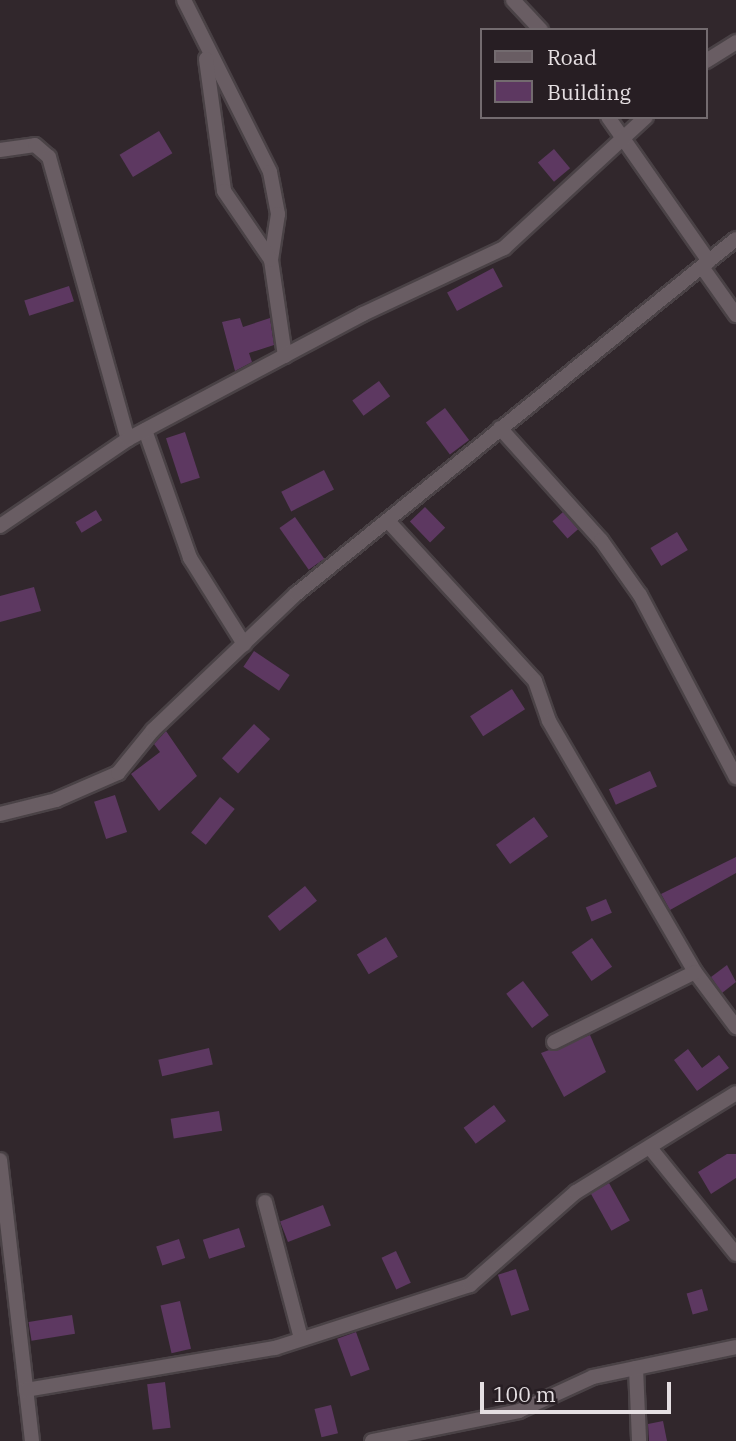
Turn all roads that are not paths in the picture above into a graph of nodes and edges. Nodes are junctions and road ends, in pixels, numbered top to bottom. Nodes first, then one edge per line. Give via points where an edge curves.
1 (184, 0) edge
2 (513, 0) edge
3 (539, 28) edge
4 (736, 42) edge
5 (205, 44) junction
6 (708, 60) edge
7 (609, 119) edge
8 (644, 119) edge
9 (625, 141) junction
10 (0, 150) edge
11 (736, 239) edge
12 (271, 260) junction
13 (706, 264) junction
14 (736, 315) edge
15 (285, 356) junction
16 (500, 428) junction
17 (145, 430) junction
18 (128, 439) junction
19 (388, 521) junction
20 (0, 526) edge
21 (244, 644) junction
22 (736, 777) edge
23 (0, 814) edge
24 (695, 972) junction
25 (736, 1027) edge
26 (554, 1042) dead end
27 (736, 1093) edge
28 (651, 1149) junction
29 (0, 1160) edge
30 (265, 1202) dead end
31 (736, 1254) edge
32 (301, 1338) junction
33 (736, 1346) edge
34 (636, 1368) junction
35 (26, 1390) junction
36 (32, 1441) edge
37 (372, 1441) edge
38 (639, 1441) edge

1 - 5 street
2 - 3 street
4 - 6 street
5 - 12 street via 224,191
5 - 12 street via 270,172 278,215
7 - 9 street
8 - 9 street
9 - 13 street
9 - 15 street via 504,248
10 - 18 street via 35,145 49,157
11 - 13 street
12 - 15 street
13 - 14 street
13 - 16 street
15 - 17 street
16 - 19 street
16 - 22 street via 601,540 640,595
17 - 18 street
17 - 21 street via 190,558
18 - 20 street
19 - 21 street
19 - 24 street via 535,681 549,721
21 - 23 street via 118,773 56,800
24 - 25 street
24 - 26 street
27 - 28 street
28 - 31 street
28 - 32 street via 576,1192 470,1285
29 - 35 street
30 - 32 street
32 - 35 street
33 - 34 street
34 - 37 street via 593,1377 519,1411
34 - 38 street
35 - 36 street

